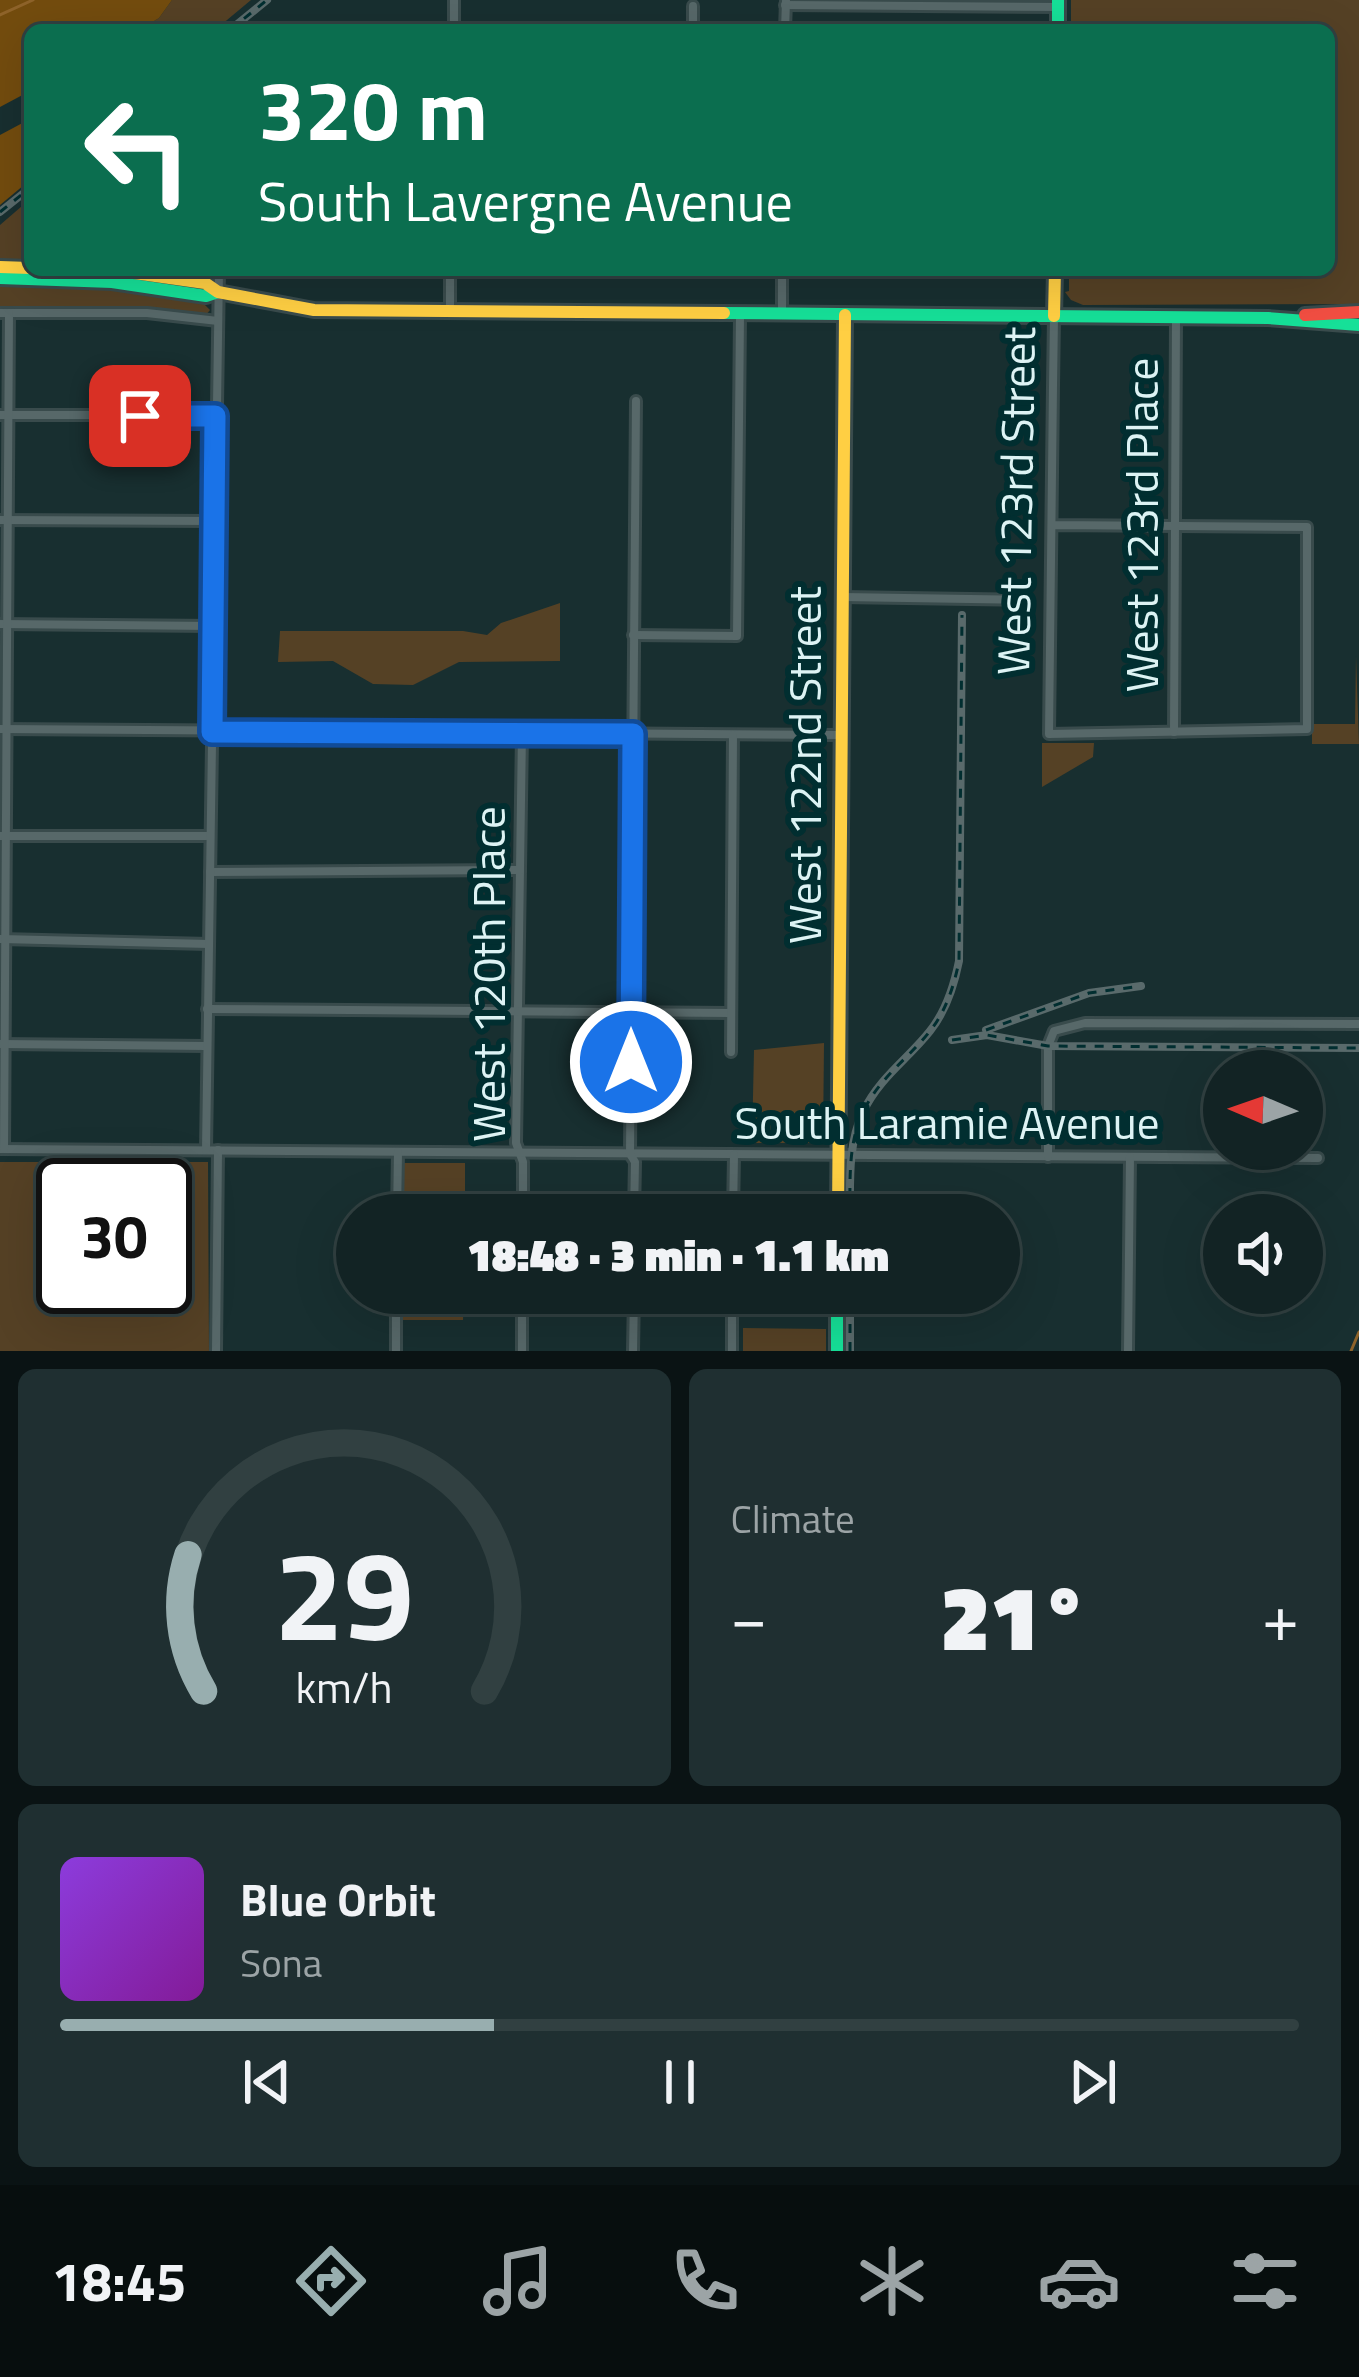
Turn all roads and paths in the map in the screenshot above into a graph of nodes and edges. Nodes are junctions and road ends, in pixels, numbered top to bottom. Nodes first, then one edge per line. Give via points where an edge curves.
1 (786, 2) edge
2 (1058, 4) edge
3 (693, 6) dead end
4 (693, 24) edge
5 (155, 276) edge
6 (219, 276) edge
7 (451, 276) edge
8 (782, 276) edge
9 (1055, 276) edge
10 (0, 278) edge
11 (218, 292) junction
12 (450, 312) junction
13 (1359, 312) edge
14 (4, 313) edge
15 (740, 314) junction
16 (782, 315) junction
17 (845, 315) junction
18 (1054, 316) junction
19 (1176, 317) junction
20 (1268, 318) junction
21 (218, 321) junction
22 (1359, 325) edge
23 (636, 401) dead end
24 (5, 416) edge
25 (215, 416) junction
26 (5, 520) edge
27 (213, 521) junction
28 (1052, 525) junction
29 (1174, 526) junction
30 (842, 597) junction
31 (1028, 600) dead end
32 (4, 624) edge
33 (213, 626) junction
34 (633, 635) junction
35 (4, 729) edge
36 (212, 732) junction
37 (522, 732) junction
38 (1174, 732) junction
39 (633, 734) junction
40 (733, 735) junction
41 (842, 735) junction
42 (210, 836) junction
43 (3, 837) edge
44 (520, 870) junction
45 (210, 872) junction
46 (2, 939) edge
47 (209, 944) junction
48 (207, 1010) junction
49 (519, 1012) junction
50 (631, 1013) junction
51 (731, 1013) junction
52 (1359, 1024) edge
53 (2, 1044) edge
54 (206, 1046) junction
55 (731, 1052) dead end
56 (2, 1149) edge
57 (206, 1150) junction
58 (218, 1150) junction
59 (398, 1152) junction
60 (519, 1153) junction
61 (631, 1154) junction
62 (734, 1155) junction
63 (838, 1155) junction
64 (1048, 1157) junction
65 (1130, 1157) junction
66 (1203, 1157) edge
67 (397, 1194) edge
68 (522, 1194) edge
69 (634, 1194) edge
70 (733, 1194) edge
71 (838, 1194) edge
72 (396, 1314) edge
73 (522, 1314) edge
74 (634, 1314) edge
75 (732, 1314) edge
76 (837, 1314) edge
77 (216, 1351) edge
78 (396, 1351) edge
79 (522, 1351) edge
80 (633, 1351) edge
81 (732, 1351) edge
82 (837, 1351) edge
83 (1128, 1351) edge

1 - 2 street
3 - 4 street
5 - 11 main road
6 - 11 street
7 - 12 street
8 - 16 street
9 - 18 main road, West 123rd Street
10 - 11 main road
11 - 12 main road via 314,310
11 - 21 street
12 - 15 main road
13 - 20 main road
14 - 21 street
14 - 24 street
15 - 16 main road
15 - 34 street via 736,636
16 - 17 main road
17 - 18 main road
17 - 30 main road, West 122nd Street
18 - 19 main road
18 - 28 street, West 123rd Street
19 - 20 main road
19 - 29 street, West 123rd Place
20 - 22 main road
21 - 25 street
23 - 34 street
24 - 25 street
24 - 26 street
25 - 27 street
26 - 27 street
26 - 32 street
27 - 33 street
28 - 29 street
28 - 38 street, West 123rd Street via 1049,734
29 - 38 street, West 123rd Place
29 - 38 street via 1307,526 1306,729
30 - 31 street
30 - 41 main road, West 122nd Street
32 - 33 street
32 - 35 street
33 - 36 street
34 - 39 street
35 - 36 street
35 - 43 street
36 - 37 street
36 - 42 street
37 - 39 street
37 - 44 street, West 120th Place
39 - 40 street
39 - 50 street
40 - 41 street
40 - 51 street
41 - 63 main road, West 122nd Street
42 - 43 street
42 - 45 street
43 - 46 street
44 - 45 street
44 - 49 street, West 120th Place
45 - 47 street
46 - 47 street
46 - 53 street
47 - 48 street
48 - 49 street
48 - 54 street
49 - 50 street
49 - 60 street, West 120th Place
50 - 51 street
50 - 61 street
51 - 55 street
52 - 64 street via 1085,1023 1054,1031
53 - 54 street
53 - 56 street
54 - 57 street
56 - 57 street, South Laramie Avenue
57 - 58 street, South Laramie Avenue
58 - 59 street, South Laramie Avenue
58 - 77 street
59 - 60 street, South Laramie Avenue
59 - 67 street
60 - 61 street, South Laramie Avenue
60 - 68 street, West 120th Place
61 - 62 street, South Laramie Avenue
61 - 69 street
62 - 63 street, South Laramie Avenue
62 - 70 street
63 - 64 street, South Laramie Avenue
63 - 71 main road, West 122nd Street
64 - 65 street, South Laramie Avenue
65 - 66 street, South Laramie Avenue
65 - 83 street
72 - 78 street
73 - 79 street
74 - 80 street
75 - 81 street
76 - 82 main road

